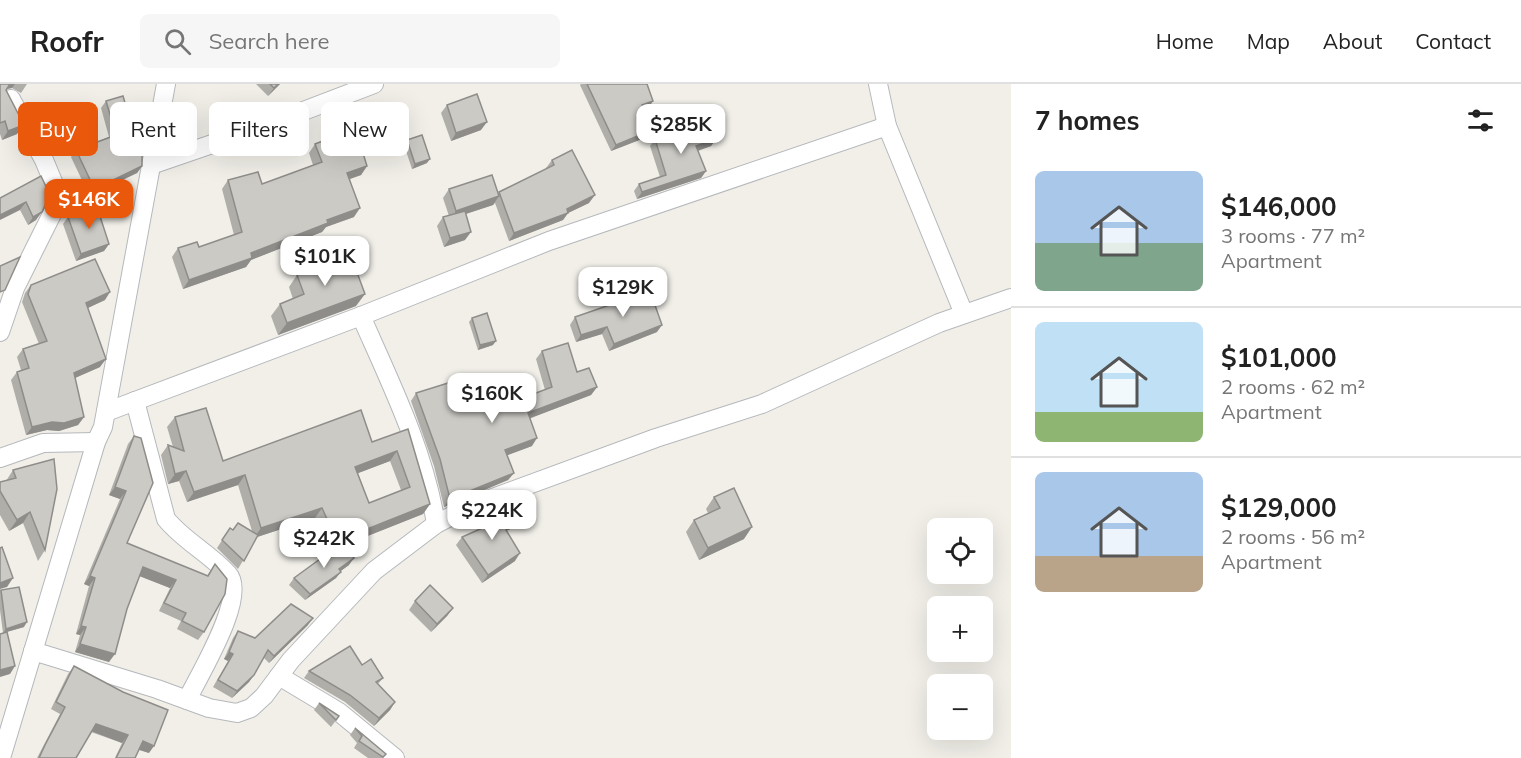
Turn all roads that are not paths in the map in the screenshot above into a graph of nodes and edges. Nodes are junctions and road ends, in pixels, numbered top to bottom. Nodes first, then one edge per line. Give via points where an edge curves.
1 (166, 84) edge
2 (374, 84) edge
3 (878, 84) edge
4 (11, 99) edge
5 (887, 126) junction
6 (151, 165) junction
7 (1011, 298) edge
8 (964, 314) junction
9 (361, 316) junction
10 (0, 332) edge
11 (135, 401) junction
12 (106, 412) junction
13 (96, 442) junction
14 (0, 454) edge
15 (436, 524) junction
16 (33, 651) junction
17 (279, 676) junction
18 (187, 700) junction
19 (1, 758) edge
20 (396, 758) edge

1 - 6 street
2 - 6 street
3 - 5 street
4 - 10 street via 56,189 56,206 15,288
5 - 8 street
5 - 9 street via 549,241
6 - 12 street
7 - 8 street
8 - 15 street via 762,404 471,506
9 - 11 street
9 - 15 street via 416,442 430,485
11 - 12 street
11 - 18 street via 166,519 217,562 231,577 235,591 231,612
12 - 13 street
13 - 14 street via 44,443
13 - 16 street
15 - 17 street via 374,571
16 - 18 street
16 - 19 street
17 - 18 street via 251,708 237,713
17 - 20 street via 339,712

